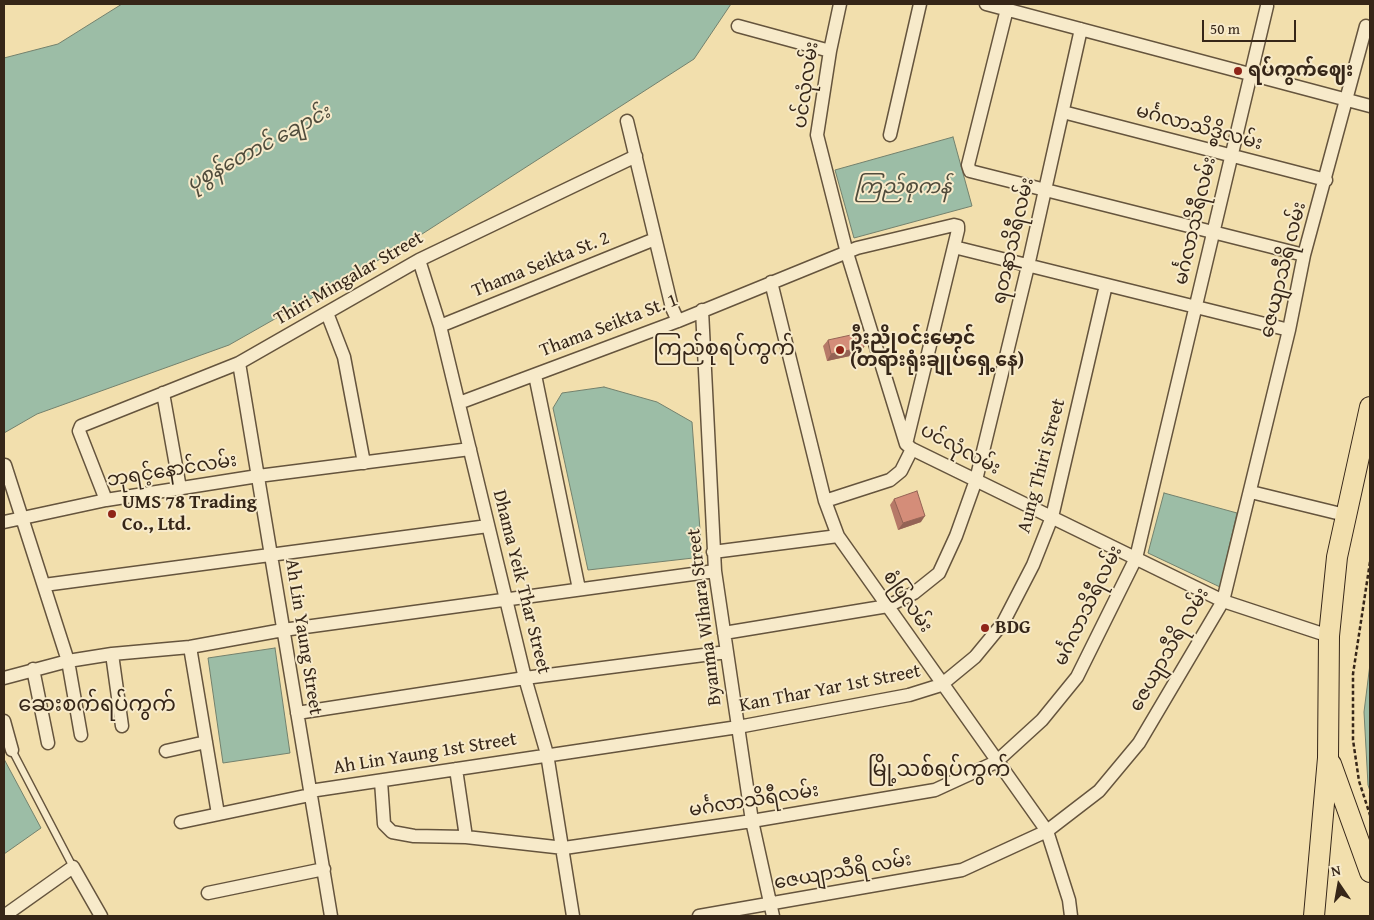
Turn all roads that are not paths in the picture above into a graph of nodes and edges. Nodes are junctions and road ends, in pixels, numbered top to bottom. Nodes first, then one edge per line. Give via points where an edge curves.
1 (840, 4) edge
2 (920, 4) edge
3 (986, 4) edge
4 (1267, 6) dead end
5 (1007, 9) junction
6 (738, 26) dead end
7 (1366, 26) dead end
8 (1081, 29) junction
9 (830, 51) junction
10 (1250, 74) junction
11 (1347, 100) junction
12 (1370, 106) edge
13 (1063, 112) junction
14 (627, 121) dead end
15 (890, 135) dead end
16 (636, 156) junction
17 (1230, 156) junction
18 (1326, 180) junction
19 (1046, 190) junction
20 (1214, 232) junction
21 (655, 239) junction
22 (954, 247) junction
23 (847, 253) junction
24 (1304, 254) junction
25 (419, 260) junction
26 (1028, 266) junction
27 (771, 282) junction
28 (1106, 285) junction
29 (1196, 307) junction
30 (702, 310) junction
31 (327, 313) junction
32 (678, 321) junction
33 (440, 326) junction
34 (1289, 330) junction
35 (239, 363) junction
36 (534, 375) junction
37 (163, 393) junction
38 (459, 403) junction
39 (1370, 407) edge
40 (909, 447) junction
41 (470, 449) junction
42 (364, 463) junction
43 (5, 465) edge
44 (258, 476) junction
45 (976, 480) junction
46 (180, 488) junction
47 (1250, 492) junction
48 (106, 500) junction
49 (825, 501) junction
50 (23, 516) junction
51 (1345, 516) junction
52 (1052, 518) junction
53 (4, 522) edge
54 (488, 526) junction
55 (838, 536) junction
56 (713, 552) junction
57 (271, 555) junction
58 (1136, 558) junction
59 (715, 571) junction
60 (44, 585) junction
61 (579, 589) junction
62 (505, 599) junction
63 (1223, 601) junction
64 (888, 606) junction
65 (283, 630) junction
66 (724, 633) junction
67 (1329, 636) junction
68 (190, 646) junction
69 (727, 652) junction
70 (112, 654) junction
71 (68, 661) junction
72 (33, 669) junction
73 (4, 678) edge
74 (524, 678) junction
75 (941, 685) junction
76 (297, 713) junction
77 (4, 724) edge
78 (122, 726) dead end
79 (738, 727) junction
80 (81, 735) dead end
81 (206, 742) junction
82 (48, 743) dead end
83 (12, 750) joint
84 (166, 751) dead end
85 (547, 754) junction
86 (1328, 758) junction
87 (996, 762) junction
88 (456, 769) junction
89 (381, 781) junction
90 (310, 793) junction
91 (218, 814) junction
92 (752, 821) junction
93 (181, 822) dead end
94 (1047, 831) junction
95 (466, 837) junction
96 (564, 848) junction
97 (73, 867) junction
98 (324, 868) junction
99 (1370, 872) edge
100 (208, 893) dead end
101 (771, 910) edge
102 (4, 916) edge
103 (101, 916) edge
104 (331, 916) edge
105 (573, 916) edge
106 (699, 916) edge
107 (1071, 916) edge
108 (1314, 916) edge

1 - 9 street, ပင်လုံလမ်း
2 - 15 street
3 - 5 street
4 - 10 street, မင်္ဂလာသိရီလမ်း
5 - 8 street
5 - 19 street via 968,168
6 - 9 street
7 - 11 street, ဇေယျာသီရိ လမ်း
8 - 10 street
8 - 13 street, ရတနာသိရီလမ်း
9 - 23 street, ပင်လုံလမ်း via 817,135
10 - 11 street
10 - 17 street, မင်္ဂလာသိရီလမ်း
11 - 12 street
11 - 18 street, ဇေယျာသီရိ လမ်း
13 - 17 street, မင်္ဂလာသိဒ္ဓိလမ်း
13 - 19 street, ရတနာသိရီလမ်း
14 - 16 street
16 - 21 street
16 - 25 street, Thiri Mingalar Street
17 - 18 street, မင်္ဂလာသိဒ္ဓိလမ်း
17 - 20 street, မင်္ဂလာသိရီလမ်း
18 - 24 street, ဇေယျာသီရိ လမ်း
19 - 20 street
19 - 26 street, ရတနာသိရီလမ်း
20 - 24 street
20 - 29 street, မင်္ဂလာသိရီလမ်း
21 - 32 street
21 - 33 street, Thama Seikta St. 2
22 - 23 street, Thama Seikta St. 1 via 958,226 954,225
22 - 26 street
22 - 40 street
23 - 27 street, Thama Seikta St. 1
23 - 40 street, ပင်လုံလမ်း
24 - 34 street, ဇေယျာသီရိ လမ်း
25 - 31 street, Thiri Mingalar Street
25 - 33 street, Dhama Yeik Thar Street
26 - 28 street
26 - 45 street, ရတနာသိရီလမ်း
27 - 30 street, Thama Seikta St. 1
27 - 49 street, စံပြလမ်း
28 - 29 street
28 - 52 street, Aung Thiri Street
29 - 34 street
29 - 58 street, မင်္ဂလာသိရီလမ်း
30 - 32 street, Thama Seikta St. 1
30 - 56 street, Byanma Wihara Street
31 - 35 street, Thiri Mingalar Street
31 - 42 street via 344,357
32 - 36 street, Thama Seikta St. 1
33 - 38 street, Dhama Yeik Thar Street
34 - 47 street, ဇေယျာသီရိ လမ်း
35 - 37 street, Thiri Mingalar Street
35 - 44 street, Ah Lin Yaung Street
36 - 38 street, Thama Seikta St. 1
36 - 61 street
37 - 46 street
37 - 48 street, Thiri Mingalar Street via 80,428
38 - 41 street, Dhama Yeik Thar Street
39 - 51 main road
40 - 45 street, ပင်လုံလမ်း
40 - 49 street via 901,471 890,480
41 - 42 street, ဘုရင့်နောင်လမ်း
41 - 54 street, Dhama Yeik Thar Street
42 - 44 street, ဘုရင့်နောင်လမ်း
43 - 50 street
44 - 46 street, ဘုရင့်နောင်လမ်း
44 - 57 street, Ah Lin Yaung Street
45 - 52 street, ပင်လုံလမ်း
45 - 64 street, ရတနာသိရီလမ်း via 939,573 914,593
46 - 48 street, ဘုရင့်နောင်လမ်း
47 - 51 street
47 - 63 street, ဇေယျာသီရိ လမ်း
48 - 50 street, ဘုရင့်နောင်လမ်း
49 - 55 street, စံပြလမ်း
50 - 53 street, ဘုရင့်နောင်လမ်း
50 - 60 street
51 - 67 main road via 1337,557
52 - 58 street, ပင်လုံလမ်း
52 - 75 street, Aung Thiri Street via 1033,565 1003,623 975,657
54 - 57 street
54 - 62 street, Dhama Yeik Thar Street
55 - 56 street
55 - 64 street, စံပြလမ်း
56 - 59 street, Byanma Wihara Street
57 - 60 street
57 - 65 street, Ah Lin Yaung Street
58 - 63 street, ပင်လုံလမ်း
58 - 87 street, မင်္ဂလာသိရီလမ်း via 1077,677 1042,720
59 - 61 street
59 - 66 street, Byanma Wihara Street
60 - 71 street
61 - 62 street
62 - 65 street
62 - 74 street, Dhama Yeik Thar Street
63 - 67 street, ပင်လုံလမ်း
63 - 94 street, ဇေယျာသီရိ လမ်း via 1139,743 1099,791
64 - 66 street, ရတနာသိရီလမ်း
64 - 75 street, စံပြလမ်း
65 - 68 street
65 - 76 street, Ah Lin Yaung Street
66 - 69 street, Byanma Wihara Street
67 - 86 main road
68 - 70 street
68 - 81 street
69 - 74 street
69 - 79 street, Byanma Wihara Street
70 - 71 street
70 - 78 street
71 - 72 street
71 - 80 street
72 - 73 street
72 - 82 street
74 - 76 street
74 - 85 street, Dhama Yeik Thar Street
75 - 79 street, Kan Thar Yar 1st Street via 909,695
75 - 87 street, စံပြလမ်း
76 - 90 street, Ah Lin Yaung Street
77 - 83 street
79 - 85 street, Kan Thar Yar 1st Street
79 - 92 street, Byanma Wihara Street
81 - 84 street
81 - 91 street
83 - 97 lane
85 - 88 street, Ah Lin Yaung 1st Street
85 - 96 street, Dhama Yeik Thar Street
86 - 99 main road
86 - 108 main road
87 - 92 street, မင်္ဂလာသိရီလမ်း via 935,790
87 - 94 street, စံပြလမ်း
88 - 89 street, Ah Lin Yaung 1st Street
88 - 95 street
89 - 90 street, Ah Lin Yaung 1st Street
89 - 95 street, မင်္ဂလာသိရီလမ်း via 384,824 392,832 414,836
90 - 91 street, Ah Lin Yaung 1st Street
90 - 98 street, Ah Lin Yaung Street
91 - 93 street, Ah Lin Yaung 1st Street
92 - 96 street, မင်္ဂလာသိရီလမ်း
92 - 101 street, Byanma Wihara Street
94 - 101 street, ဇေယျာသီရိ လမ်း via 962,870
94 - 107 street, စံပြလမ်း
95 - 96 street, မင်္ဂလာသိရီလမ်း
96 - 105 street, Dhama Yeik Thar Street
97 - 102 street
97 - 103 street
98 - 100 street
98 - 104 street, Ah Lin Yaung Street
101 - 106 street, ဇေယျာသီရိ လမ်း

